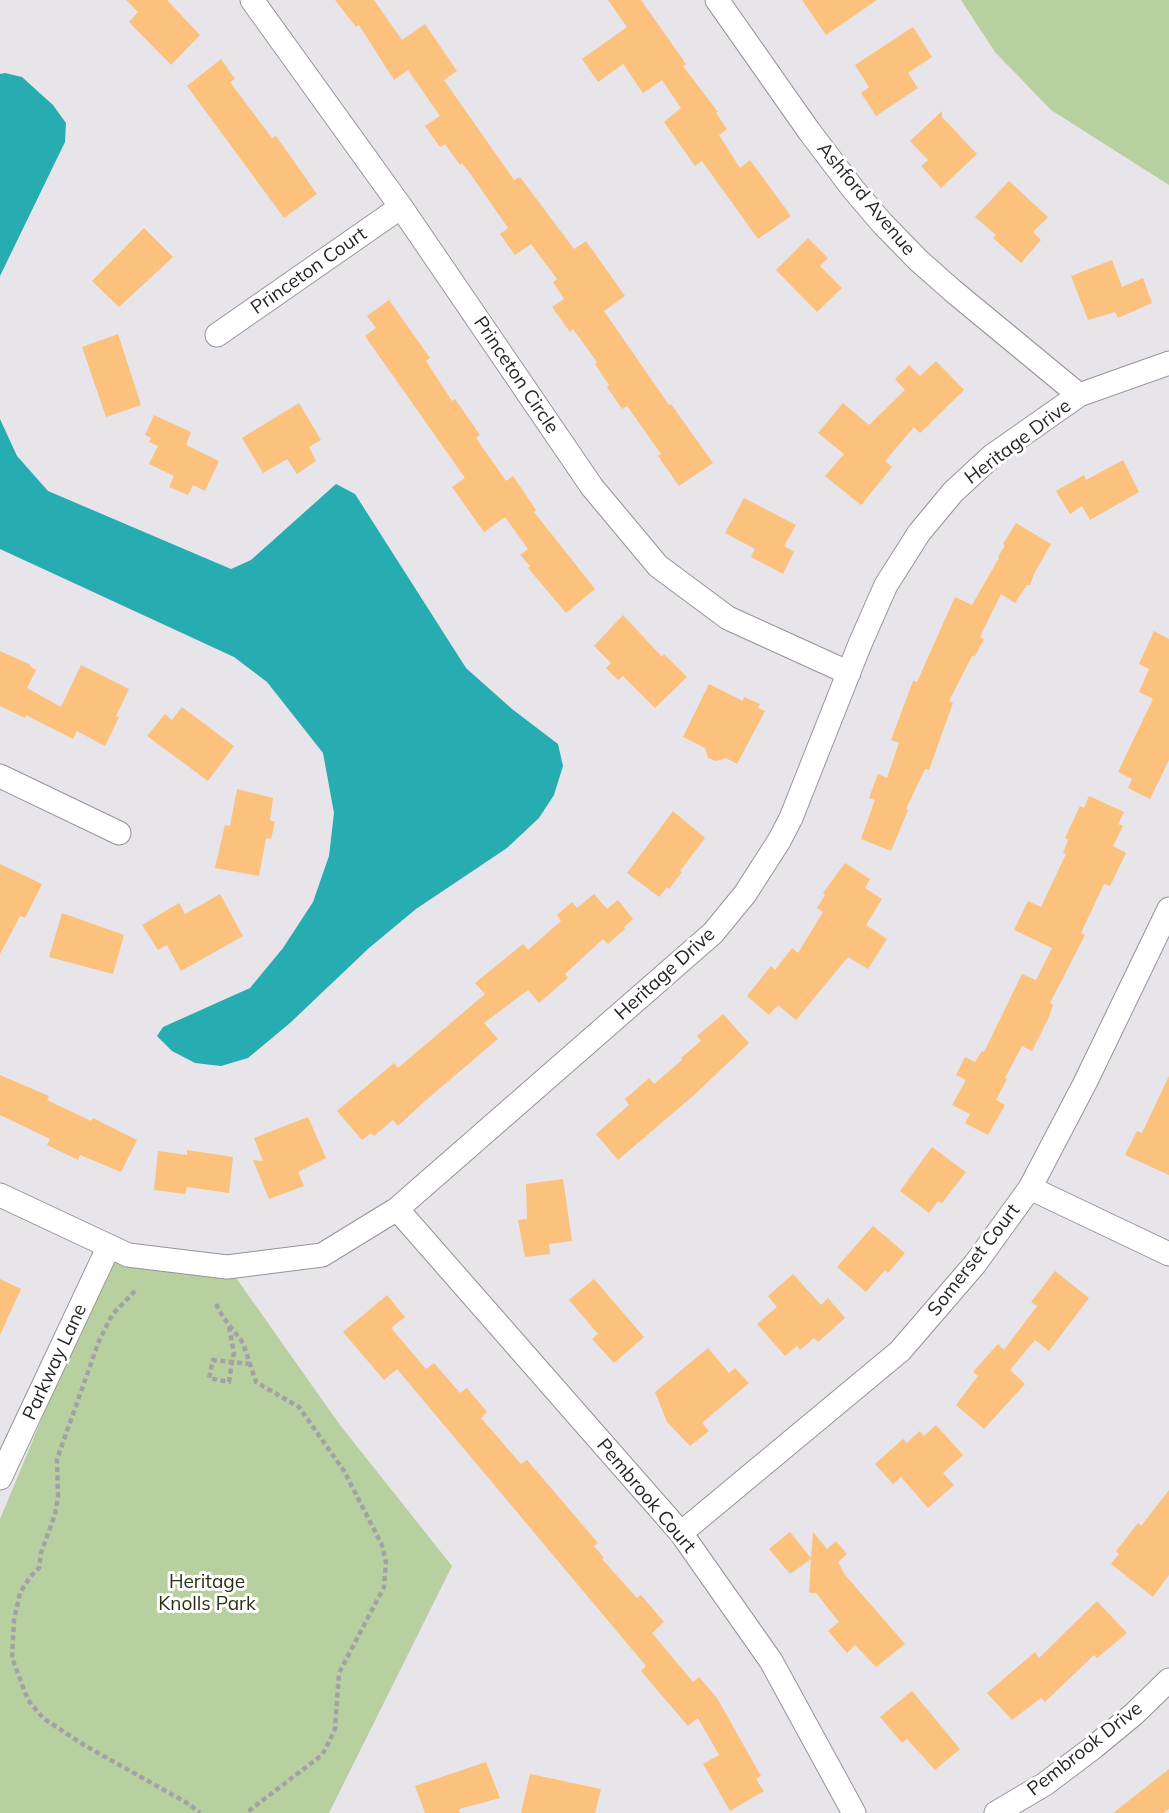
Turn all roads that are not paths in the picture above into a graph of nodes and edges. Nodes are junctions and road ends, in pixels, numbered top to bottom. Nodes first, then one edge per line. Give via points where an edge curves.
1 (253, 0) edge
2 (717, 0) edge
3 (401, 207) junction
4 (217, 335) dead end
5 (1169, 363) edge
6 (1079, 395) junction
7 (849, 673) junction
8 (0, 776) edge
9 (119, 833) dead end
10 (1169, 909) edge
11 (1030, 1188) junction
12 (0, 1195) edge
13 (397, 1209) junction
14 (109, 1246) junction
15 (1169, 1254) edge
16 (0, 1478) edge
17 (681, 1533) junction
18 (1169, 1680) edge
19 (854, 1813) edge
20 (996, 1813) edge

1 - 3 street, Princeton Circle
2 - 6 street, Ashford Avenue via 809,131 882,223 953,291
3 - 4 street, Princeton Court
3 - 7 street, Princeton Circle via 592,486 658,566 728,618
5 - 6 street, Heritage Drive
6 - 7 street, Heritage Drive via 967,477 939,508 886,585
7 - 13 street, Heritage Drive via 779,841 713,933
8 - 9 street
10 - 11 street, Somerset Court
11 - 15 street
11 - 17 street, Somerset Court via 975,1264 901,1351
12 - 14 street, Heritage Drive
13 - 14 street, Heritage Drive via 322,1255 227,1267 128,1255
13 - 17 street, Pembrook Court
14 - 16 street, Parkway Lane
17 - 19 street, Pembrook Court via 771,1661
18 - 20 street, Pembrook Drive via 1094,1747

